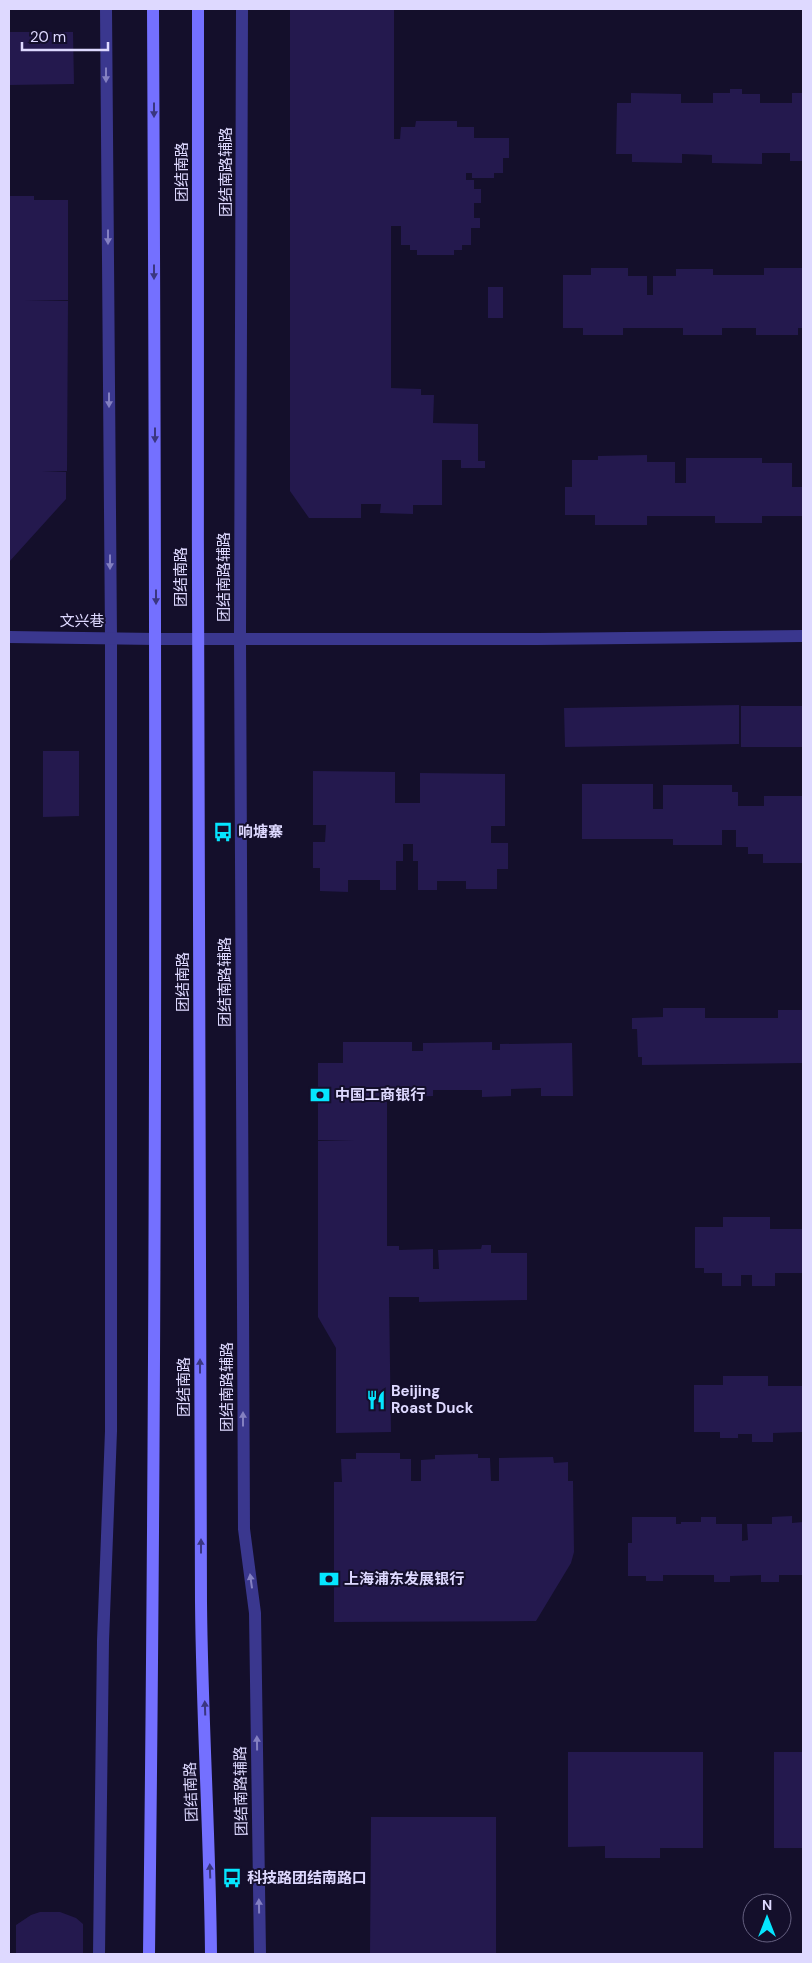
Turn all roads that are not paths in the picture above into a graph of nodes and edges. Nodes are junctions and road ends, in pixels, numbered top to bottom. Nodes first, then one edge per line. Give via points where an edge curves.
1 (106, 9) edge
2 (153, 9) edge
3 (198, 9) edge
4 (242, 9) edge
5 (803, 636) edge
6 (9, 637) edge
7 (111, 637) junction
8 (240, 638) junction
9 (156, 639) junction
10 (198, 639) junction
11 (98, 1954) edge
12 (149, 1954) edge
13 (211, 1954) edge
14 (260, 1954) edge

1 -> 7 street
2 -> 9 main road, 团结南路
3 - 10 main road, 团结南路
4 - 8 street, 团结南路辅路
5 - 8 street, 文兴巷
6 - 7 street, 文兴巷
7 - 9 street, 文兴巷
7 - 11 street via 111,1431 103,1641
8 - 10 street, 文兴巷
14 -> 8 street, 团结南路辅路 via 255,1612 244,1529
9 - 10 street, 文兴巷
9 - 12 main road, 团结南路 via 154,1533
13 -> 10 main road, 团结南路 via 201,1609

